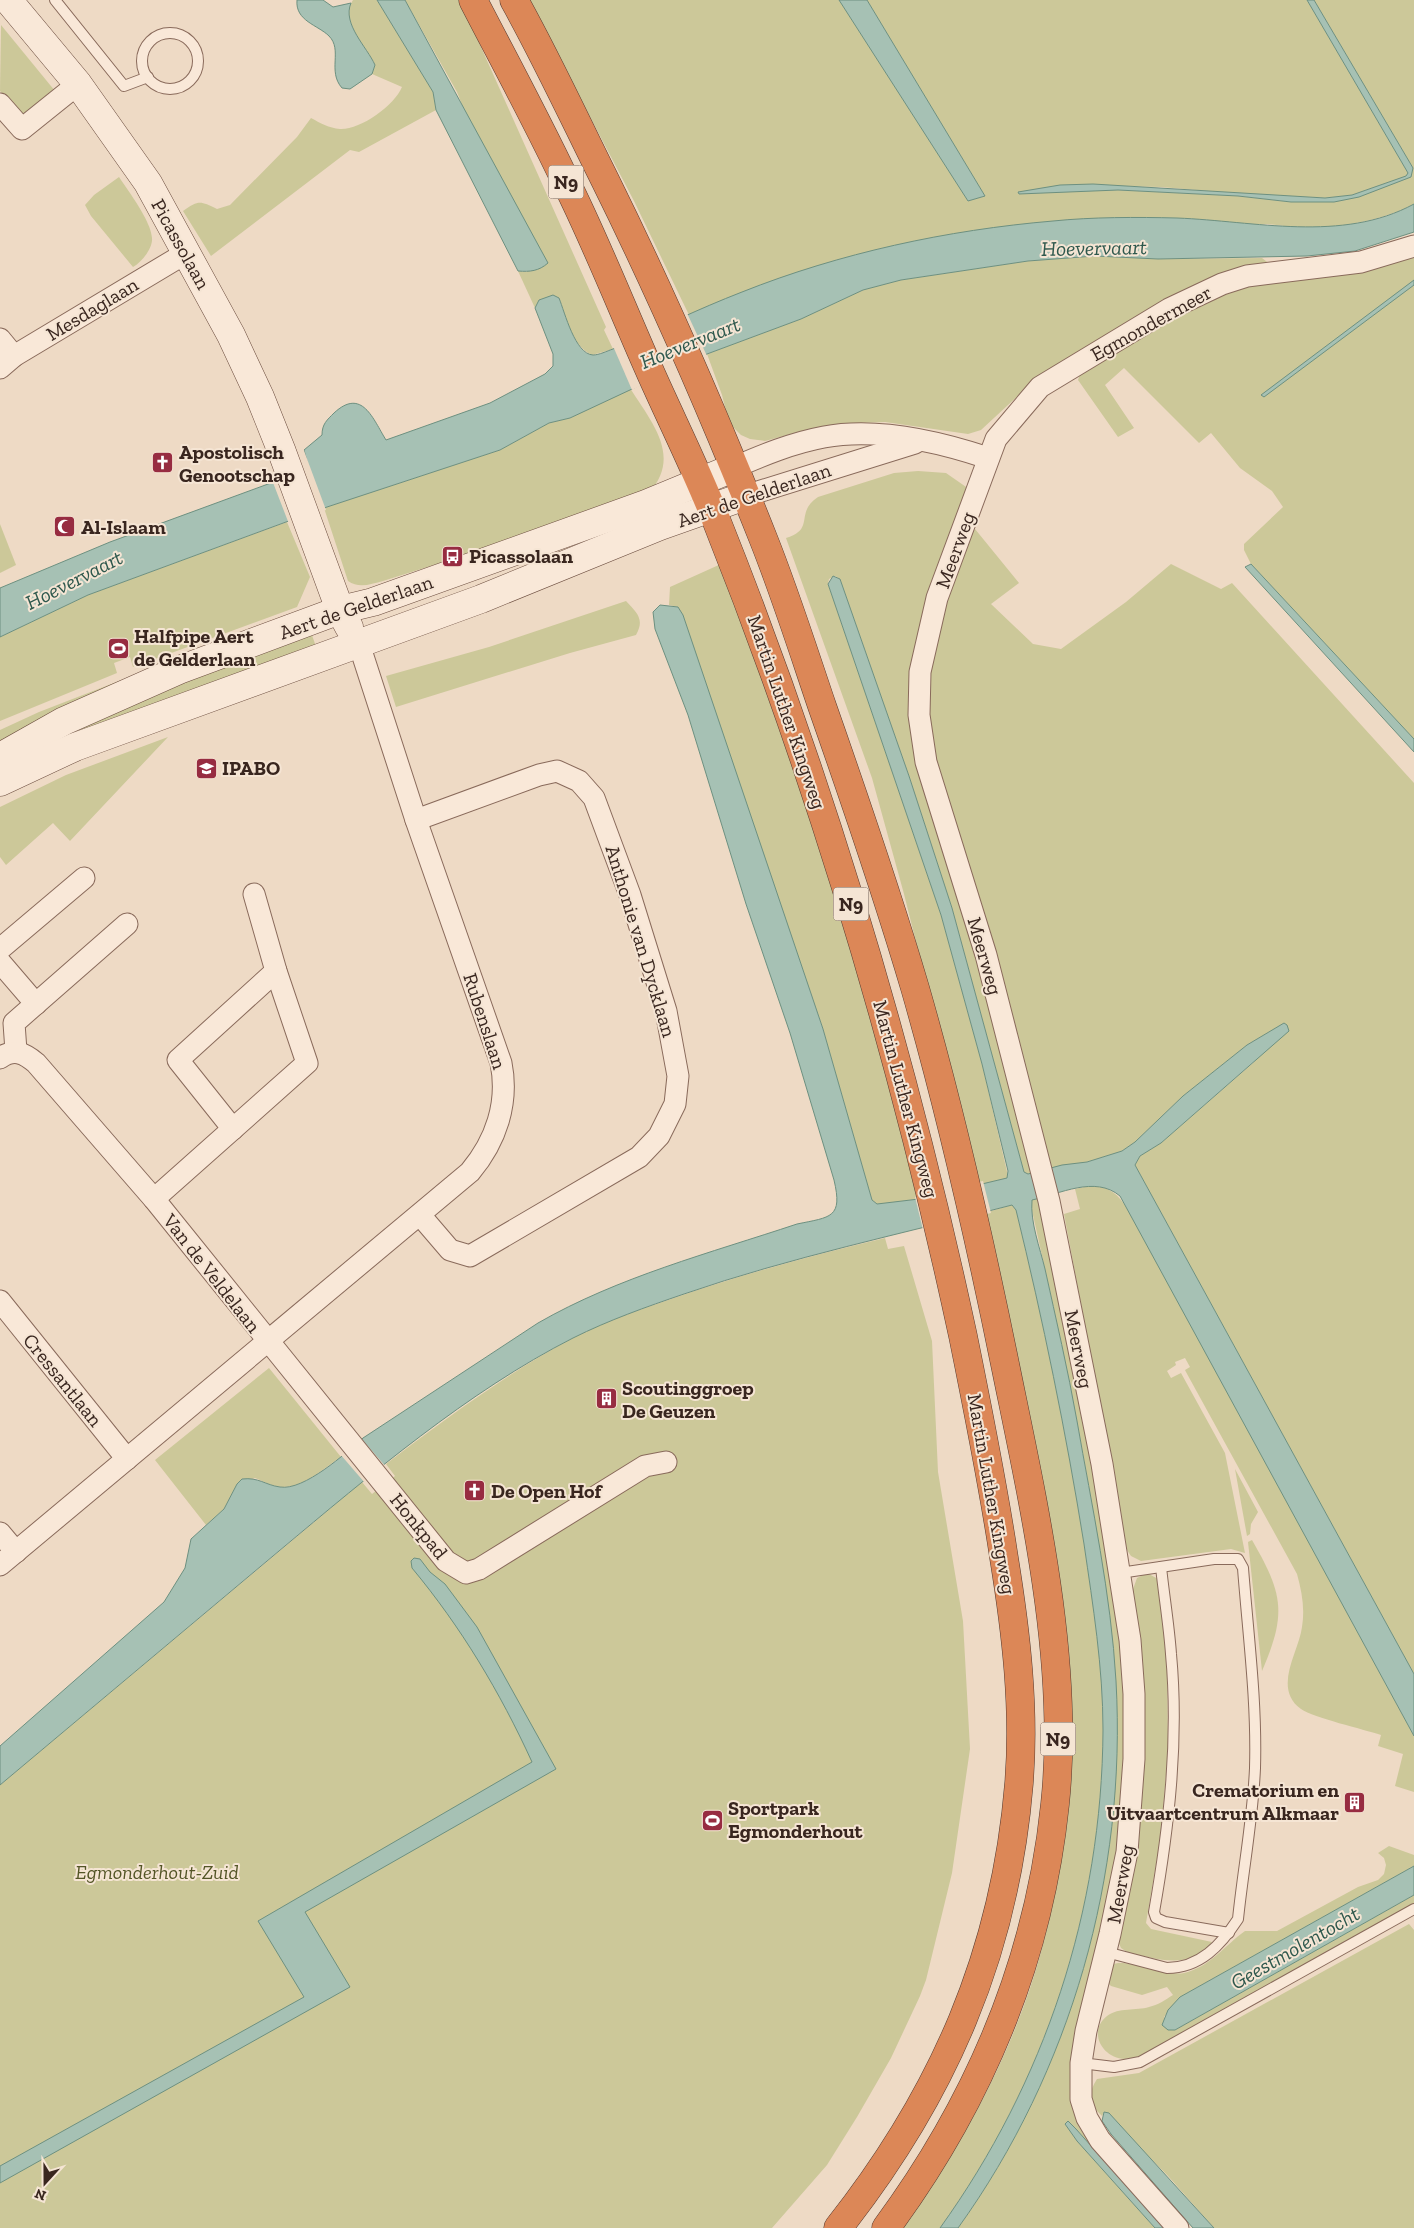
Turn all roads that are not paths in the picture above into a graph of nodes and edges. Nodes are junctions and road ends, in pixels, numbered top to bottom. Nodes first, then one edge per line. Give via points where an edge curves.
1 (8, 0) edge
2 (55, 0) edge
3 (473, 0) edge
4 (514, 0) edge
5 (0, 8) edge
6 (148, 77) junction
7 (78, 84) junction
8 (0, 104) edge
9 (1414, 246) edge
10 (186, 253) junction
11 (0, 339) edge
12 (7, 362) edge
13 (922, 441) junction
14 (988, 458) junction
15 (733, 468) junction
16 (700, 482) junction
17 (745, 496) junction
18 (712, 508) junction
19 (340, 610) junction
20 (358, 644) junction
21 (0, 757) edge
22 (0, 782) edge
23 (416, 820) junction
24 (84, 878) dead end
25 (254, 894) dead end
26 (127, 924) dead end
27 (0, 949) edge
28 (0, 962) edge
29 (276, 971) junction
30 (36, 1004) junction
31 (8, 1055) edge
32 (233, 1129) junction
33 (154, 1199) junction
34 (420, 1215) junction
35 (2, 1306) edge
36 (267, 1342) junction
37 (127, 1459) junction
38 (666, 1462) dead end
39 (0, 1533) edge
40 (16, 1552) junction
41 (0, 1565) edge
42 (1161, 1567) junction
43 (1120, 1573) junction
44 (1414, 1909) edge
45 (1229, 1933) junction
46 (1106, 1952) junction
47 (1081, 2062) junction
48 (838, 2228) edge
49 (886, 2228) edge
50 (1178, 2228) edge

1 - 5 street, Picassolaan
1 - 7 street, Picassolaan
2 - 6 lane via 124,86
3 - 16 highway, Martin Luther Kingweg / N9 via 568,185
4 - 15 highway, Martin Luther Kingweg / N9 via 668,313
6 - 6 lane via 142,60 144,51 156,37 173,33 189,41 198,57 188,82 171,89 154,84
7 - 8 street via 22,129
7 - 10 street, Picassolaan via 148,184
9 - 14 street, Egmondermeer via 1361,262 1247,276 1169,309 1040,387 996,439
10 - 12 street, Mesdaglaan
10 - 19 street, Picassolaan via 231,335 260,397
11 - 12 street
13 - 14 street, Aert de Gelderlaan
13 - 15 street, Aert de Gelderlaan via 872,435 825,437 772,451
13 - 17 street, Aert de Gelderlaan
14 - 43 street, Meerweg via 930,623 920,672 919,715 926,762 986,955 1049,1201 1102,1464
15 - 16 street, Aert de Gelderlaan
15 - 17 highway, Martin Luther Kingweg / N9
16 - 18 highway, Martin Luther Kingweg / N9
16 - 19 street, Aert de Gelderlaan via 382,599
17 - 18 street, Aert de Gelderlaan
17 - 49 highway, Martin Luther Kingweg / N9 via 768,549 861,817 915,990 974,1219 1032,1498 1055,1654 1058,1717 1055,1805 1047,1869 1027,1954 990,2055 959,2116 928,2169
18 - 20 street, Aert de Gelderlaan
18 - 48 highway, Martin Luther Kingweg / N9 via 790,715 874,978 931,1194 974,1390 997,1508 1018,1665 1020,1780 1012,1842 1000,1904 971,2002 922,2106 894,2152
19 - 20 street, Picassolaan
19 - 21 street, Aert de Gelderlaan via 179,670 64,721
20 - 22 street, Aert de Gelderlaan via 75,747
20 - 23 street, Rubenslaan
23 - 34 street, Rubenslaan via 505,1081 500,1117 482,1158
23 - 34 street, Anthonie van Dycklaan via 540,775 557,771 579,781 594,798 630,896 666,1010 678,1076 675,1104 668,1121 639,1157 470,1256 450,1250
24 - 27 street
25 - 29 street
26 - 30 street
28 - 30 street
29 - 32 street via 307,1063
29 - 32 street via 178,1060
30 - 31 street via 14,1023
31 - 33 street, Van de Veldelaan via 26,1054 36,1063
32 - 33 street
33 - 36 street, Van de Veldelaan
34 - 36 street, Rubenslaan
35 - 37 street, Cressantlaan
36 - 37 street, Van de Veldelaan
36 - 38 street, Honkpad via 446,1561 466,1573 478,1570 645,1466
37 - 40 street, Van de Veldelaan
39 - 40 street
40 - 41 street, Van de Veldelaan
42 - 43 lane
42 - 45 lane via 1172,1655 1173,1745 1167,1832 1154,1912 1156,1918 1165,1922
42 - 45 lane via 1229,1558 1238,1560 1243,1568 1256,1724 1255,1771 1238,1919
43 - 46 street, Meerweg via 1131,1658 1134,1759 1127,1852
44 - 47 lane via 1140,2062 1114,2067
45 - 46 lane via 1206,1956 1177,1968
46 - 47 street, Meerweg
47 - 50 street, Meerweg via 1081,2099 1092,2128

